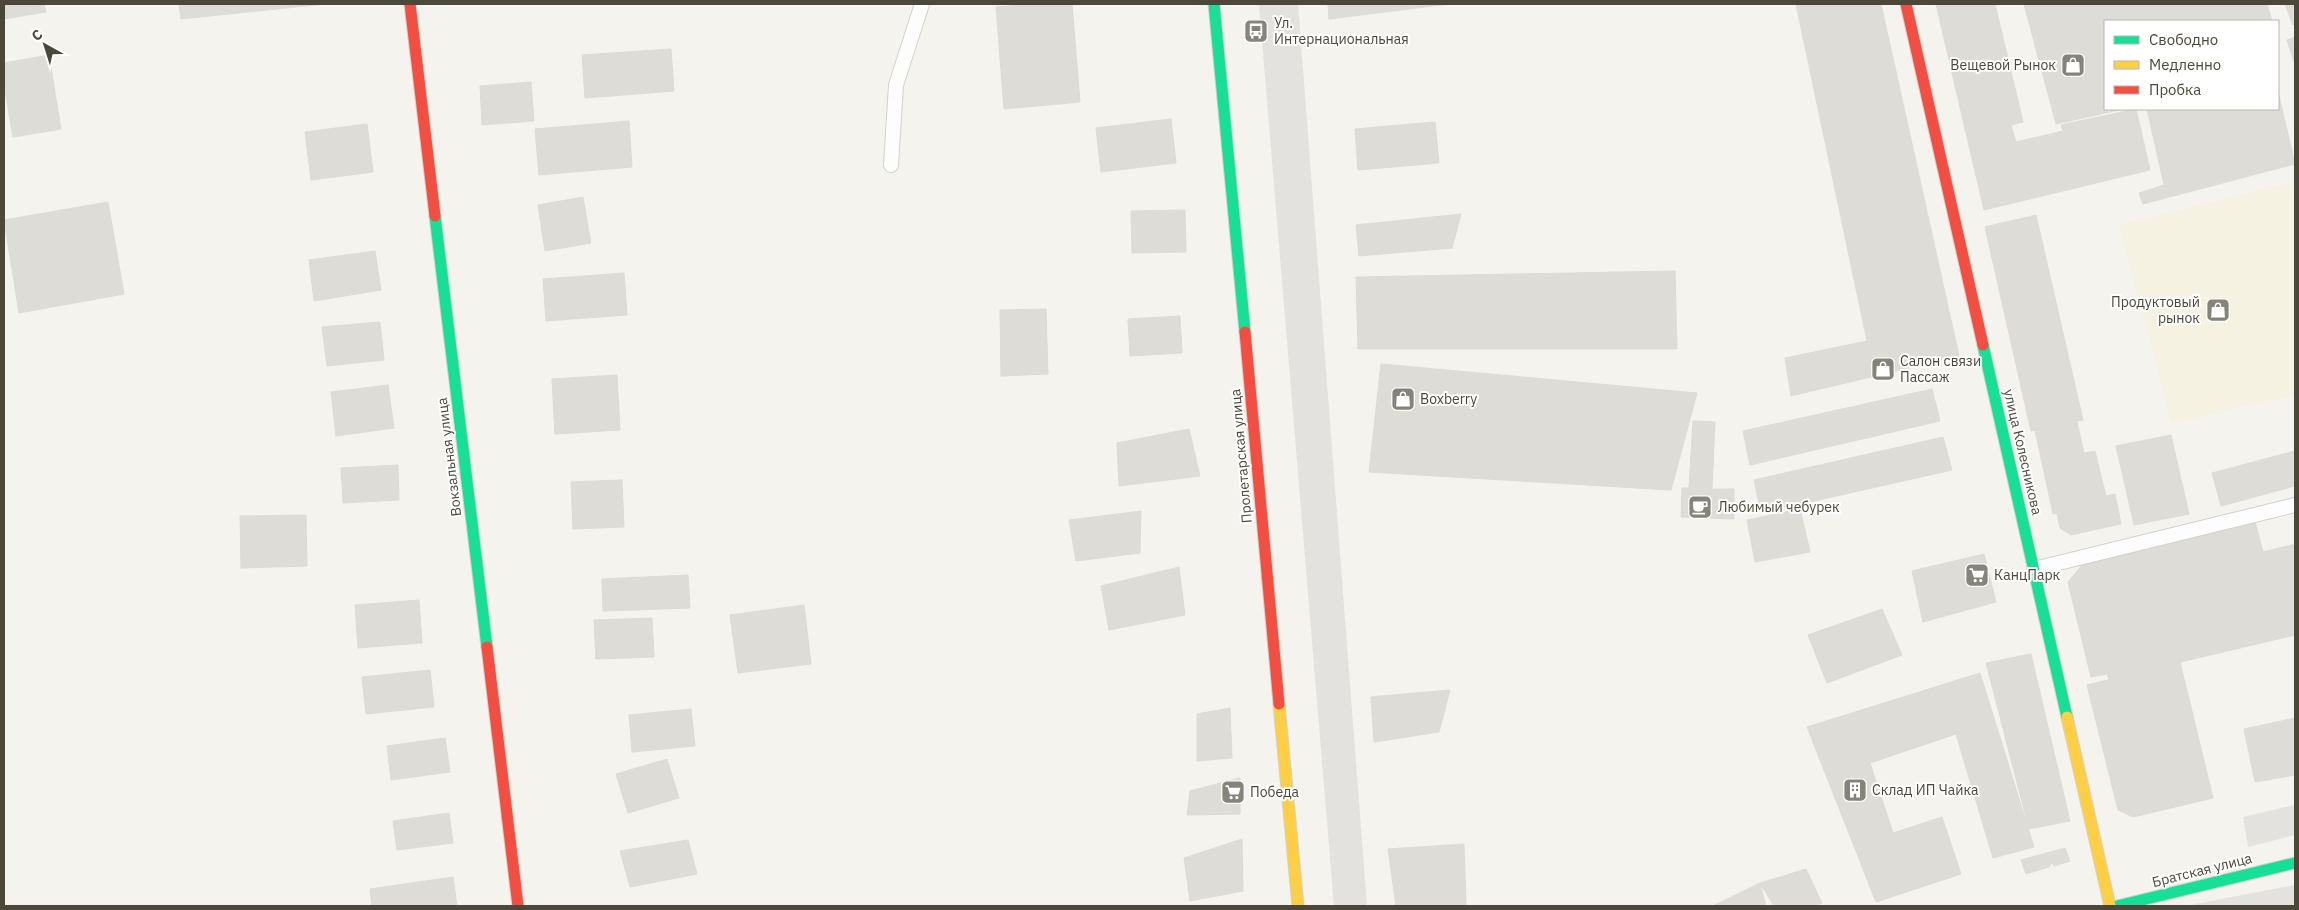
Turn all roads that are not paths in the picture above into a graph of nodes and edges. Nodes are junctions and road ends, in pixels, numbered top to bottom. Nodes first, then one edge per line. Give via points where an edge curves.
1 (410, 4) edge
2 (922, 4) edge
3 (1214, 4) edge
4 (1906, 4) edge
5 (891, 165) dead end
6 (2295, 505) edge
7 (2034, 569) junction
8 (2295, 863) edge
9 (518, 906) edge
10 (1298, 906) edge
11 (2110, 906) edge
12 (2116, 906) edge

1 - 9 street, Вокзальная улица
2 - 5 lane via 896,85
3 - 10 street, Пролетарская улица
4 - 7 street, улица Колесникова
6 - 7 lane
7 - 11 street, улица Колесникова
8 - 12 street, Братская улица

